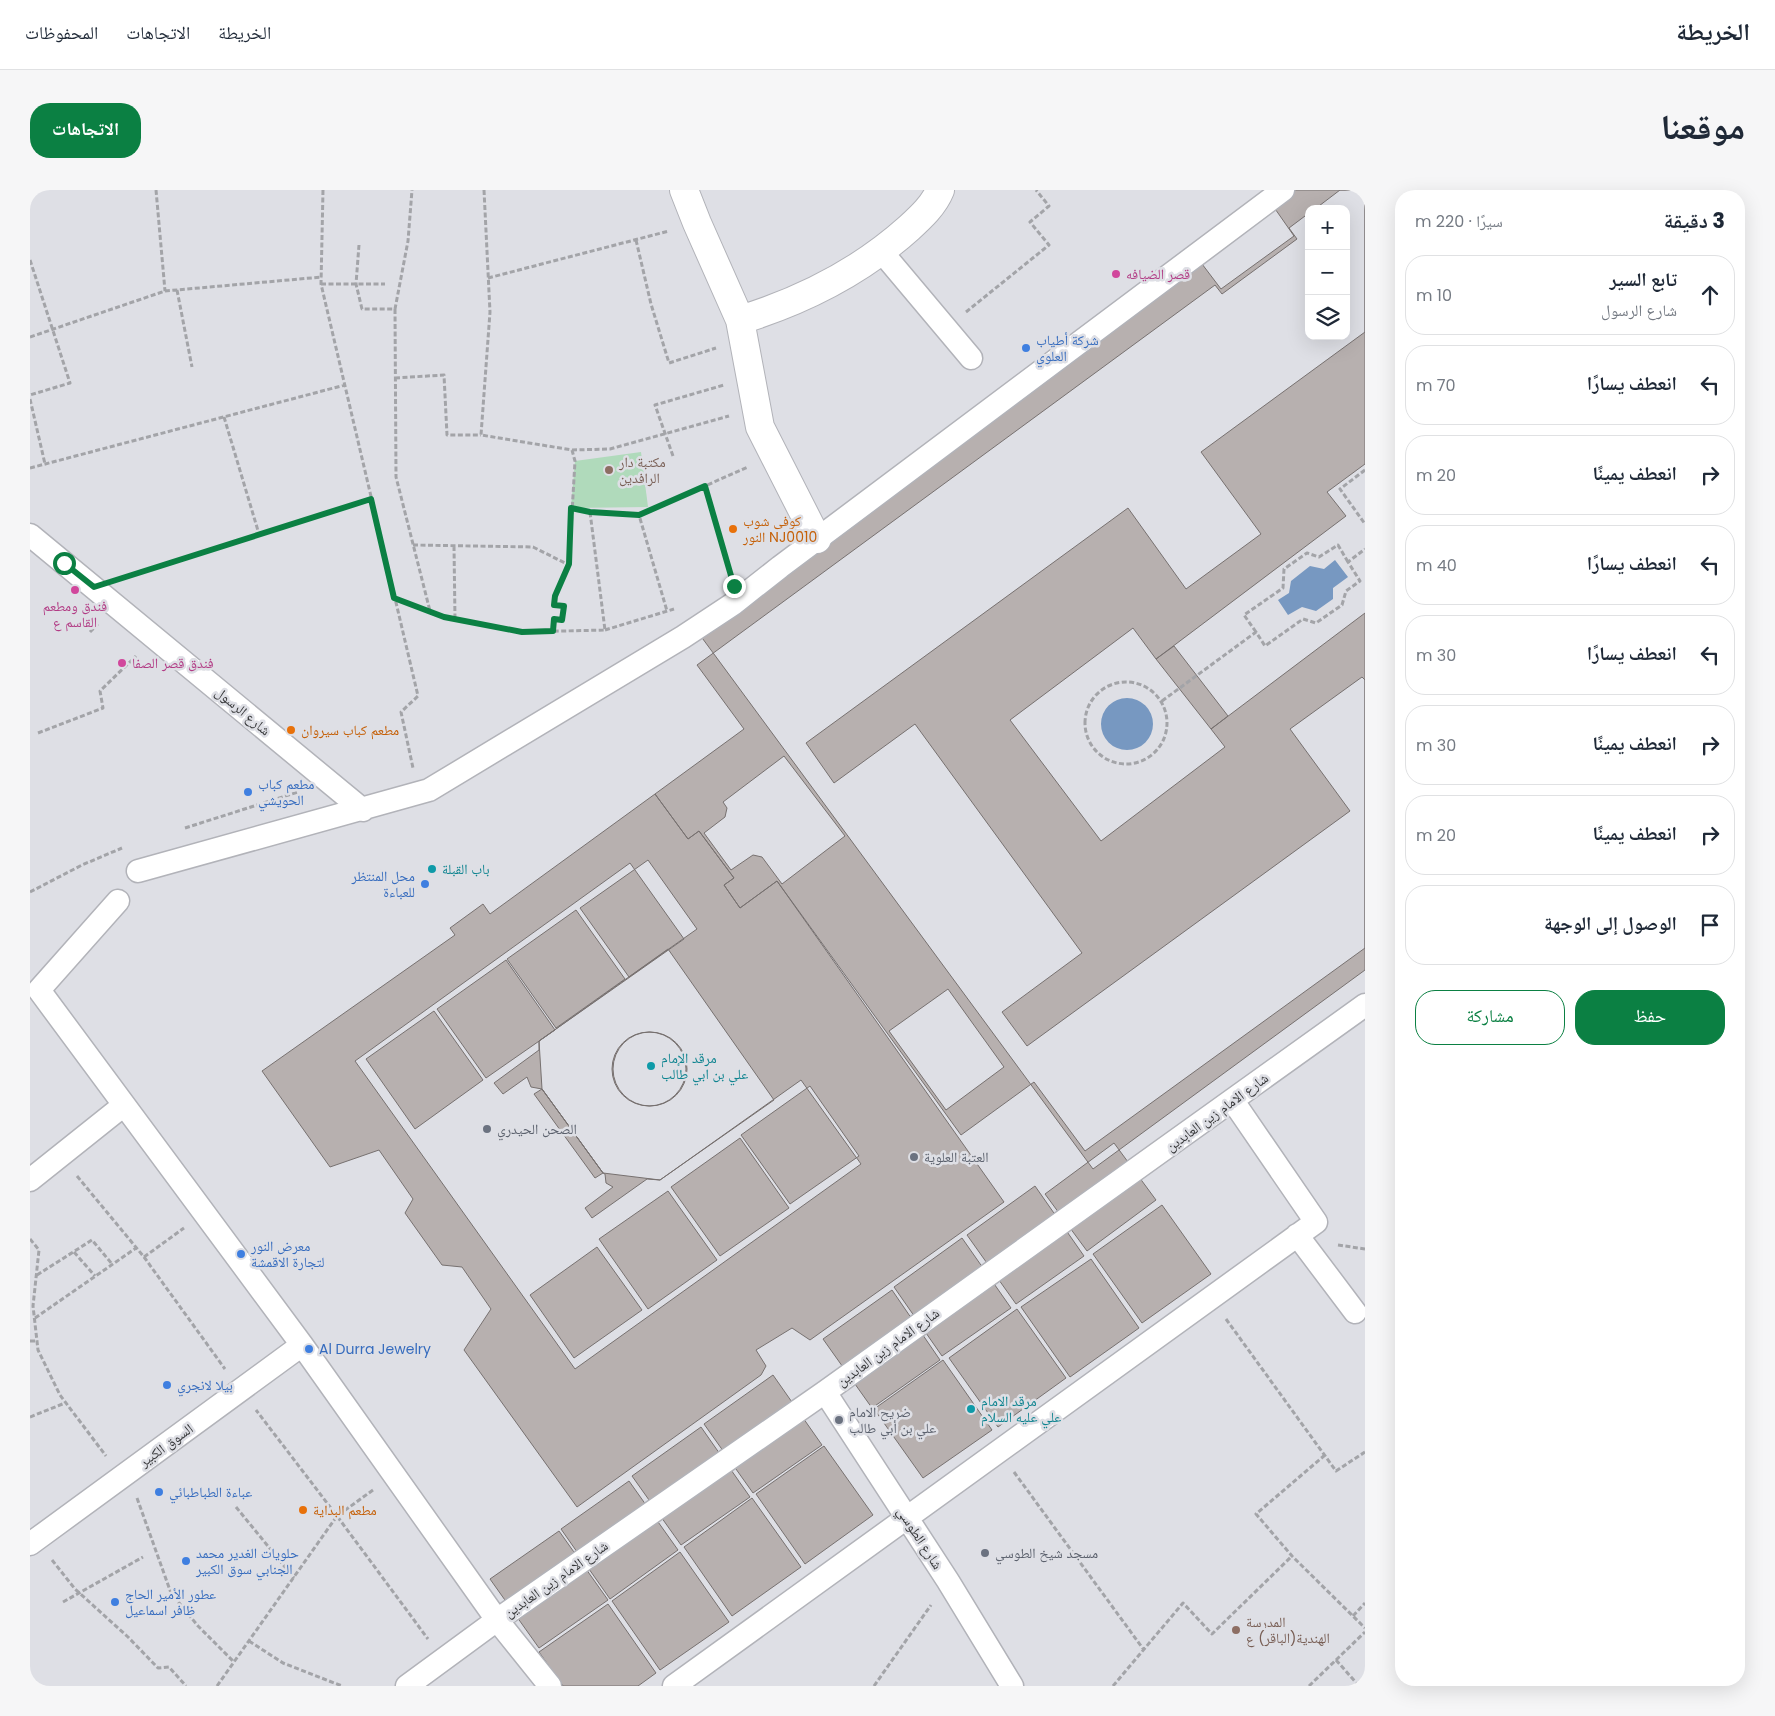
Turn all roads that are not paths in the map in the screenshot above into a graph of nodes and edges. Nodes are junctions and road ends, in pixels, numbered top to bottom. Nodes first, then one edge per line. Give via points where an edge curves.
1 (684, 190) edge
2 (940, 190) edge
3 (1283, 190) edge
4 (881, 251) junction
5 (742, 329) junction
6 (971, 358) dead end
7 (30, 535) edge
8 (817, 539) junction
9 (362, 810) junction
10 (138, 871) dead end
11 (118, 901) dead end
12 (1365, 1005) edge
13 (1233, 1101) junction
14 (124, 1104) junction
15 (30, 1180) edge
16 (1297, 1235) junction
17 (1355, 1312) dead end
18 (302, 1345) junction
19 (825, 1392) junction
20 (906, 1518) junction
21 (33, 1542) edge
22 (497, 1620) junction
23 (408, 1686) edge
24 (550, 1686) edge
25 (674, 1686) edge
26 (1012, 1686) edge

1 - 5 street
2 - 4 street via 926,211
3 - 8 street
4 - 5 street via 832,284 769,312
4 - 6 street
5 - 8 street via 760,427
7 - 9 street, شارع الرسول
8 - 9 street via 683,637 429,790
9 - 10 street
11 - 14 street via 39,990
12 - 13 street, شارع الامام زين العابدين
13 - 16 street via 1316,1222
13 - 19 street, شارع الامام زين العابدين
14 - 15 street
14 - 18 street
16 - 17 street
16 - 20 street
18 - 21 street, السوق الكبير
18 - 22 street
19 - 20 street, شارع الطوسي
19 - 22 street, شارع الامام زين العابدين
20 - 25 street
20 - 26 street, شارع الطوسي
22 - 23 street, شارع الامام زين العابدين
22 - 24 street

